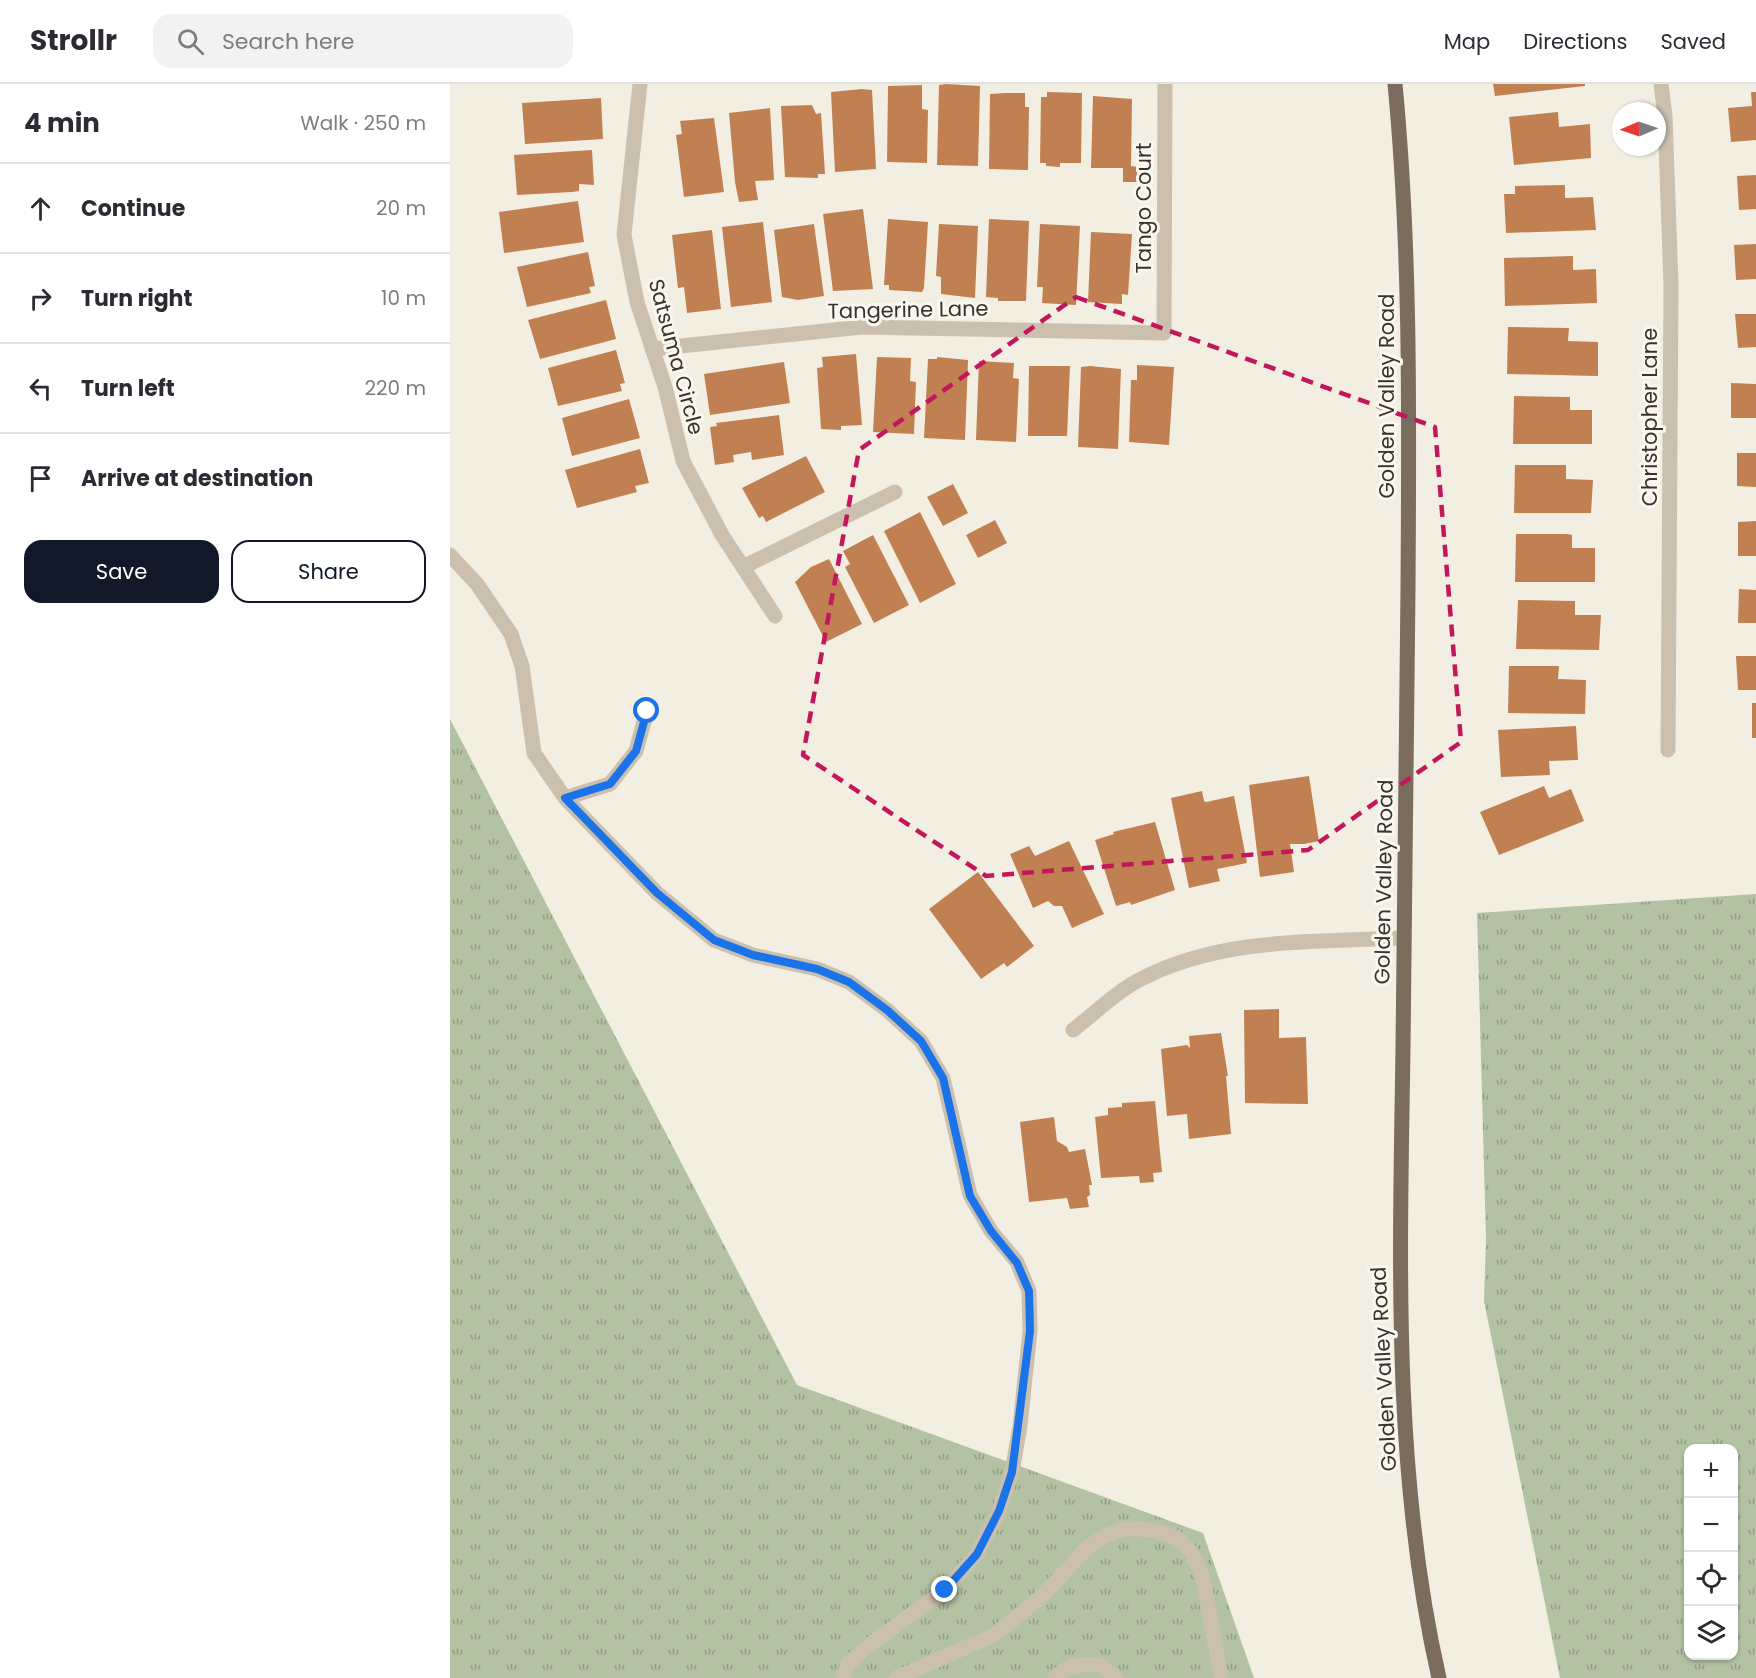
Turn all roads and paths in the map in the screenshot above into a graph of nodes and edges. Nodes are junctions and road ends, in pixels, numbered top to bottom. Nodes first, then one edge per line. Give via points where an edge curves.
1 (640, 84) edge
2 (1165, 84) edge
3 (1395, 84) edge
4 (1661, 84) edge
5 (1164, 333) joint
6 (652, 349) junction
7 (895, 492) dead end
8 (450, 555) edge
9 (743, 567) junction
10 (775, 616) dead end
11 (647, 711) dead end
12 (1668, 750) dead end
13 (565, 798) junction
14 (1404, 938) junction
15 (1073, 1030) dead end
16 (843, 1678) edge
17 (896, 1678) edge
18 (1055, 1678) edge
19 (1116, 1678) edge
20 (1221, 1678) edge
21 (1439, 1678) edge

1 - 6 street, Satsuma Circle via 624,235 637,302
2 - 5 street, Tango Court
3 - 14 main road, Golden Valley Road via 1407,244 1409,382
4 - 12 street, Christopher Lane via 1671,284
5 - 6 street, Tangerine Lane via 862,327
6 - 9 street, Satsuma Circle via 683,461
7 - 9 street
8 - 13 street via 477,584 511,634 522,666 534,753
9 - 10 street, Satsuma Circle
11 - 13 street via 636,751 610,784
13 - 16 street via 657,893 714,940 849,982 921,1041 943,1078 970,1196 1017,1263 1029,1291 1030,1331 1020,1426 1012,1472 999,1511 977,1554 945,1590 872,1643 848,1664
14 - 15 street via 1271,944 1198,956 1142,978
14 - 21 main road, Golden Valley Road via 1399,1267 1406,1431 1416,1537
17 - 20 street via 994,1635 1040,1598 1088,1547 1128,1528 1177,1538 1192,1553 1203,1578
18 - 19 street via 1076,1665 1099,1664

